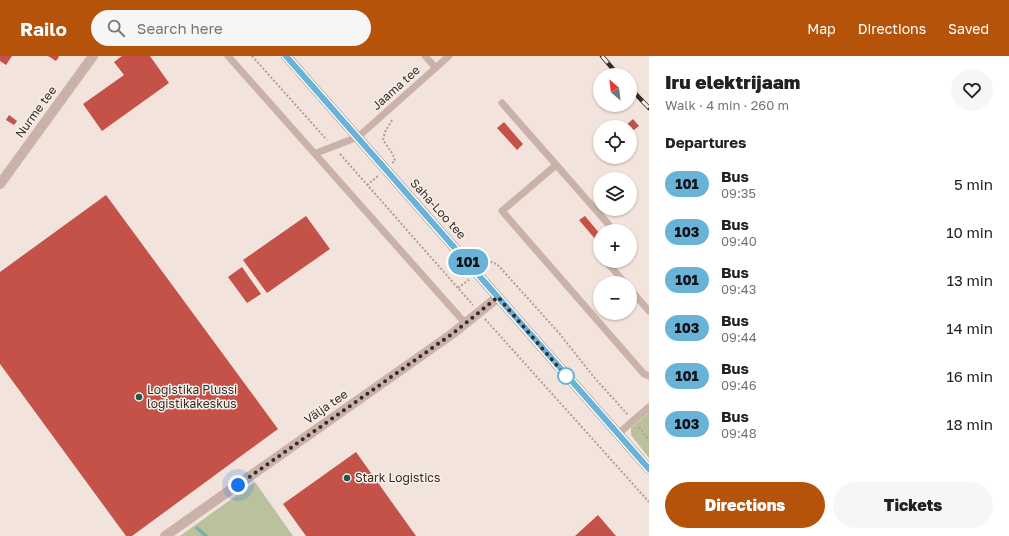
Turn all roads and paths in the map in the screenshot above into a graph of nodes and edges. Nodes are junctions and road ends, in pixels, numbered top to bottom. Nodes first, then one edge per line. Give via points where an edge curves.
1 (93, 56) edge
2 (228, 56) edge
3 (252, 56) edge
4 (286, 56) edge
5 (425, 56) edge
6 (449, 56) edge
7 (436, 68) junction
8 (502, 102) dead end
9 (388, 110) junction
10 (358, 137) junction
11 (334, 147) junction
12 (316, 153) junction
13 (556, 165) junction
14 (385, 169) junction
15 (0, 184) edge
16 (367, 185) junction
17 (608, 224) edge
18 (612, 268) edge
19 (477, 273) junction
20 (619, 276) edge
21 (458, 288) junction
22 (498, 297) junction
23 (637, 297) edge
24 (649, 311) edge
25 (479, 312) junction
26 (465, 322) junction
27 (649, 376) edge
28 (649, 407) edge
29 (633, 421) junction
30 (618, 434) junction
31 (649, 440) edge
32 (649, 469) edge
33 (649, 502) edge
34 (165, 536) edge

1 - 15 street, Nurme tee
2 - 12 lane
3 - 11 path
4 - 10 main road, Saha-Loo tee
5 - 7 lane
6 - 7 lane, Jaama tee
7 - 9 lane, Jaama tee
8 - 13 lane
9 - 10 lane, Jaama tee
9 - 14 path via 392,119 383,140 394,161
10 - 11 lane, Jaama tee
10 - 14 main road, Saha-Loo tee
11 - 12 lane, Jaama tee
11 - 16 path
12 - 26 lane
13 - 17 lane
13 - 27 lane via 502,211 644,374
14 - 16 path
14 - 19 main road, Saha-Loo tee
16 - 21 path
18 - 20 lane
19 - 21 path
19 - 22 main road, Saha-Loo tee
19 - 29 path via 491,262 497,264
21 - 25 path
22 - 25 street, Välja tee
22 - 30 main road, Saha-Loo tee
23 - 24 lane
25 - 26 street, Välja tee
25 - 33 path
26 - 34 street, Välja tee via 446,339
28 - 29 lane
29 - 30 lane
29 - 31 path
30 - 32 main road, Saha-Loo tee

